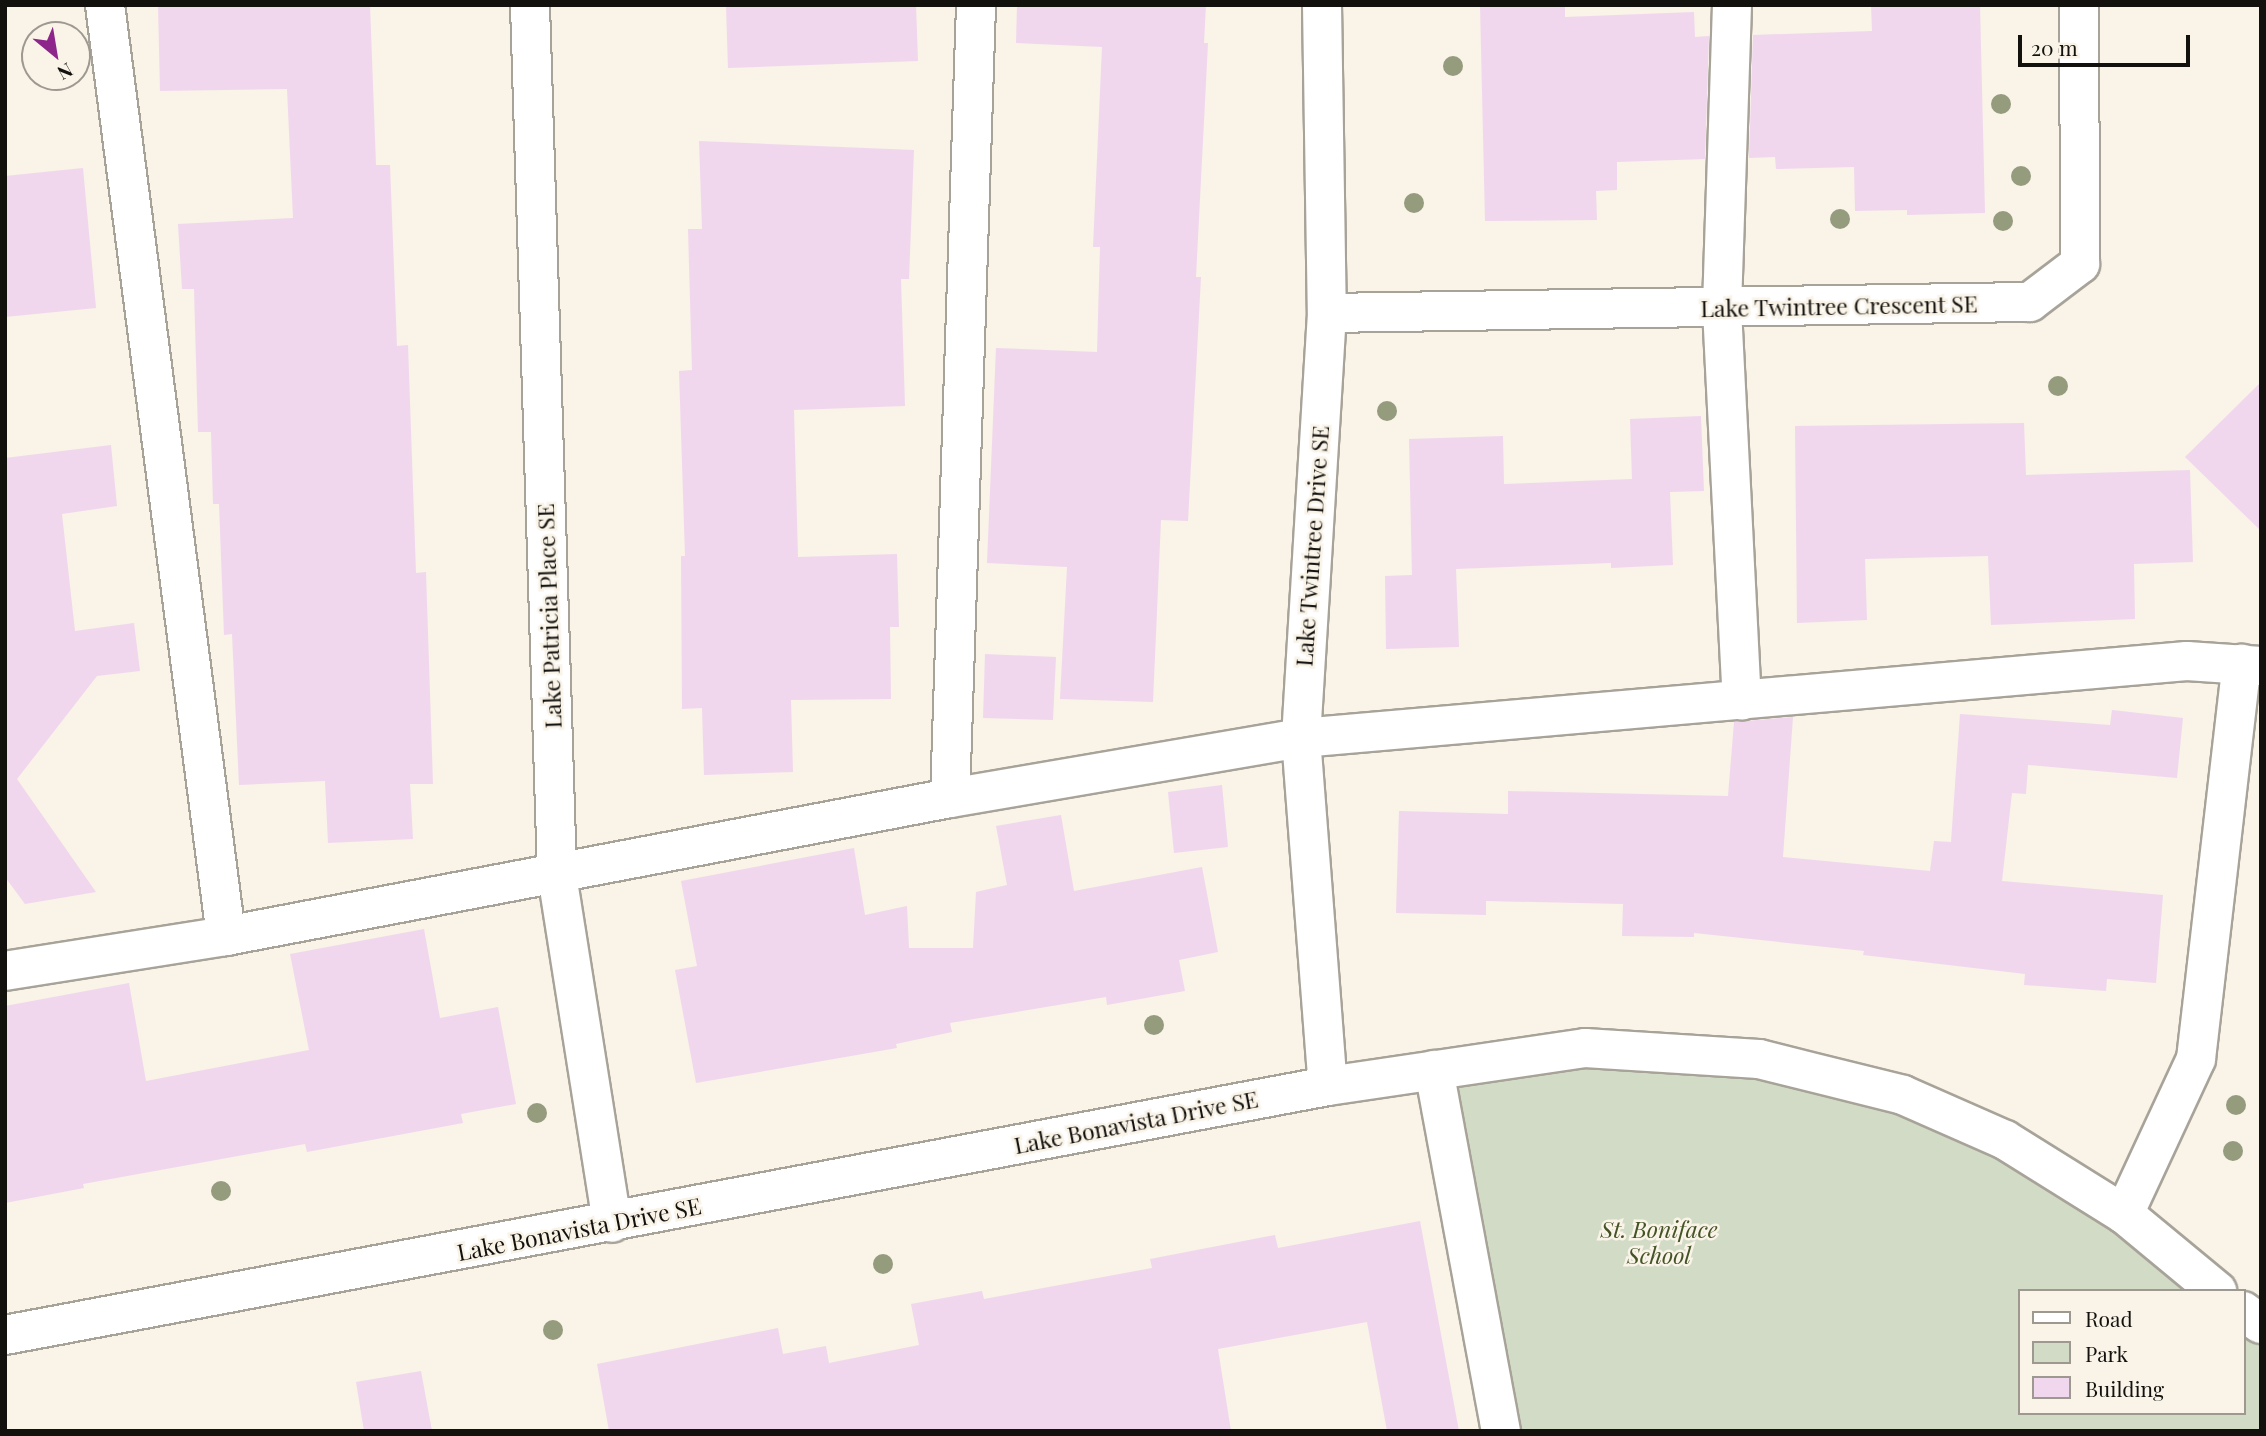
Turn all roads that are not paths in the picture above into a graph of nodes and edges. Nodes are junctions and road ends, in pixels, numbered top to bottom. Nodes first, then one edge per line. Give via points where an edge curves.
1 (105, 5) edge
2 (530, 5) edge
3 (976, 5) edge
4 (1322, 5) edge
5 (1732, 5) edge
6 (2079, 5) edge
7 (1722, 309) junction
8 (1327, 313) junction
9 (2251, 665) edge
10 (1742, 700) junction
11 (1301, 738) junction
12 (950, 798) junction
13 (557, 875) junction
14 (226, 936) junction
15 (5, 971) edge
16 (1434, 1070) junction
17 (1328, 1086) junction
18 (2124, 1214) junction
19 (612, 1223) junction
20 (2215, 1289) edge
21 (2245, 1312) edge
22 (2261, 1324) edge
23 (5, 1335) edge
24 (1500, 1431) edge

1 - 14 street
2 - 13 street, Lake Patricia Place SE
3 - 12 street
4 - 8 street, Lake Twintree Drive SE
5 - 7 street
6 - 7 street, Lake Twintree Crescent SE via 2080,264 2030,302
7 - 8 street, Lake Twintree Crescent SE
7 - 10 street
8 - 11 street, Lake Twintree Drive SE
9 - 10 street via 2187,661
9 - 18 street via 2196,1059
10 - 11 street
11 - 12 street
11 - 17 street, Lake Twintree Drive SE
12 - 13 street
13 - 14 street
13 - 19 street, Lake Patricia Place SE
14 - 15 street
16 - 17 street, Lake Bonavista Drive SE
16 - 18 street, Lake Bonavista Drive SE via 1585,1048 1759,1059 1903,1095 2005,1140
16 - 24 street
17 - 19 street, Lake Bonavista Drive SE
18 - 20 street, Lake Bonavista Drive SE
19 - 23 street, Lake Bonavista Drive SE
21 - 22 street

